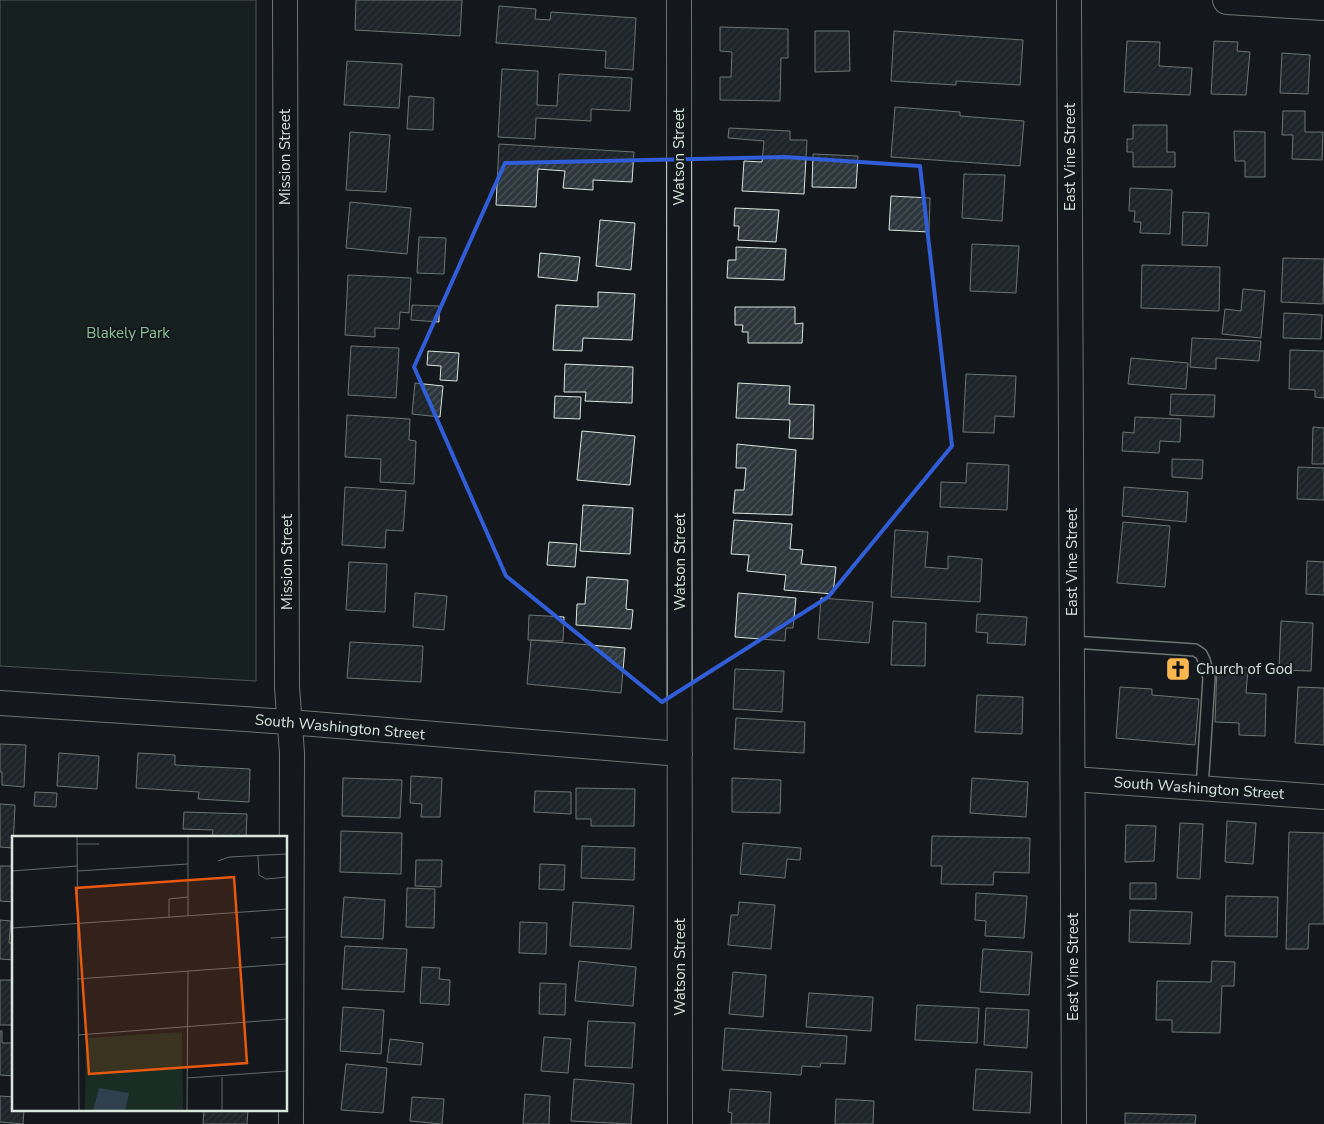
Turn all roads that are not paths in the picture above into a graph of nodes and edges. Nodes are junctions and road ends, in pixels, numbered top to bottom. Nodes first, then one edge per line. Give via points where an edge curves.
1 (285, 0) edge
2 (679, 0) edge
3 (1069, 0) edge
4 (1227, 0) edge
5 (1324, 6) edge
6 (1072, 642) junction
7 (0, 703) edge
8 (289, 722) junction
9 (680, 754) junction
10 (1073, 779) junction
11 (1202, 788) junction
12 (1324, 797) edge
13 (292, 1124) edge
14 (680, 1124) edge
15 (1074, 1124) edge

1 - 8 street, Mission Street
2 - 9 street, Watson Street
3 - 6 street, East Vine Street
4 - 5 street
6 - 10 street, East Vine Street
6 - 11 lane via 1195,650 1201,654 1209,678
7 - 8 street, South Washington Street
8 - 9 street, South Washington Street
8 - 13 street, Mission Street via 292,753
9 - 14 street, Watson Street
10 - 11 street, South Washington Street
10 - 15 street, East Vine Street
11 - 12 street, South Washington Street

